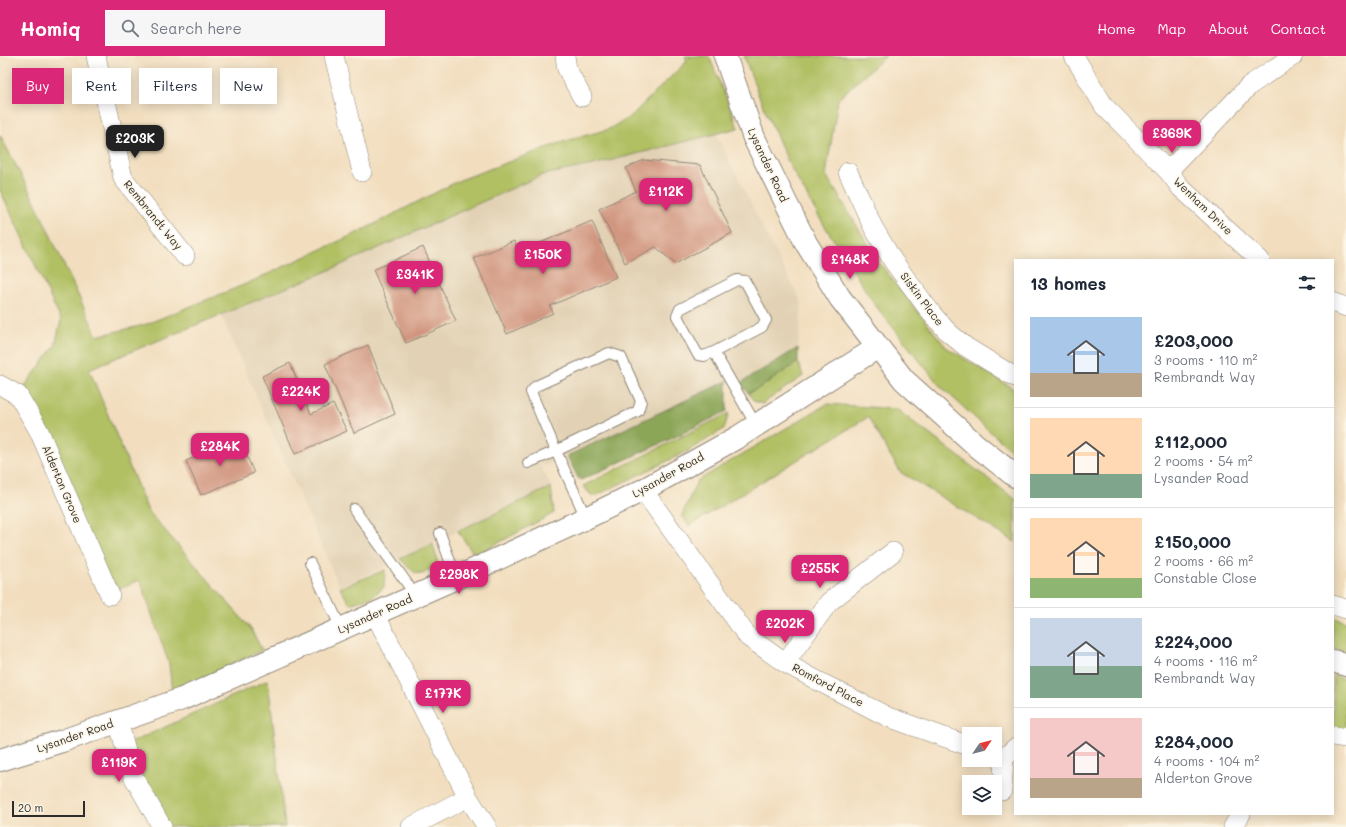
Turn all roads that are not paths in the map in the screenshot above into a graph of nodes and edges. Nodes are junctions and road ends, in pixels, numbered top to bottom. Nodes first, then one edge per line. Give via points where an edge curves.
1 (96, 56) edge
2 (334, 56) edge
3 (565, 56) edge
4 (725, 56) edge
5 (1074, 56) edge
6 (1293, 56) edge
7 (582, 97) dead end
8 (362, 172) dead end
9 (848, 172) dead end
10 (1168, 172) junction
11 (185, 256) dead end
12 (1255, 258) edge
13 (1334, 302) edge
14 (1346, 307) edge
15 (878, 347) junction
16 (714, 352) junction
17 (1014, 376) edge
18 (0, 385) edge
19 (756, 425) junction
20 (556, 451) junction
21 (528, 463) dead end
22 (1014, 475) edge
23 (643, 490) junction
24 (354, 509) dead end
25 (586, 518) junction
26 (440, 533) dead end
27 (893, 552) dead end
28 (310, 563) dead end
29 (456, 578) junction
30 (110, 595) dead end
31 (416, 596) junction
32 (1334, 604) edge
33 (1346, 609) edge
34 (375, 614) junction
35 (341, 628) junction
36 (1334, 661) edge
37 (786, 663) junction
38 (1346, 665) edge
39 (118, 721) junction
40 (1334, 736) edge
41 (1346, 738) edge
42 (962, 743) edge
43 (1005, 754) edge
44 (0, 760) edge
45 (1002, 791) dead end
46 (468, 797) junction
47 (1240, 815) edge
48 (162, 827) edge
49 (411, 827) edge
50 (487, 827) edge
51 (1233, 827) edge

1 - 11 street, Rembrandt Way via 123,178
2 - 8 street
3 - 7 street via 567,69
4 - 15 street, Lysander Road via 754,138 806,243 840,298
5 - 10 street, Wenham Drive via 1104,106
6 - 10 street via 1250,85
9 - 17 street, Siskin Place via 873,227 893,261 932,314 966,347
10 - 12 street, Wenham Drive via 1181,188
13 - 14 street
15 - 19 street, Lysander Road
15 - 22 street, Lysander Road via 904,380 977,446
16 - 16 lane via 762,327 766,320 745,281 737,280 680,309 677,316 698,355 704,356
16 - 19 lane
18 - 30 street, Alderton Grove via 18,395 39,430
19 - 23 street, Lysander Road
20 - 20 lane via 638,411 641,401 621,357 609,353 536,386 530,392
20 - 21 lane
20 - 25 lane
23 - 25 street, Lysander Road
23 - 37 street, Romford Place via 748,637
24 - 31 lane
25 - 29 street, Lysander Road
26 - 29 lane
27 - 37 street via 829,602
28 - 35 lane
29 - 31 street, Lysander Road
31 - 34 street, Lysander Road
32 - 33 street
34 - 35 street, Lysander Road
34 - 46 street
35 - 39 street, Lysander Road via 182,698
36 - 38 street
37 - 42 street, Romford Place via 888,717
39 - 44 street, Lysander Road
39 - 48 street via 133,776
40 - 41 street
43 - 45 street
46 - 49 street
46 - 50 street
47 - 51 street

